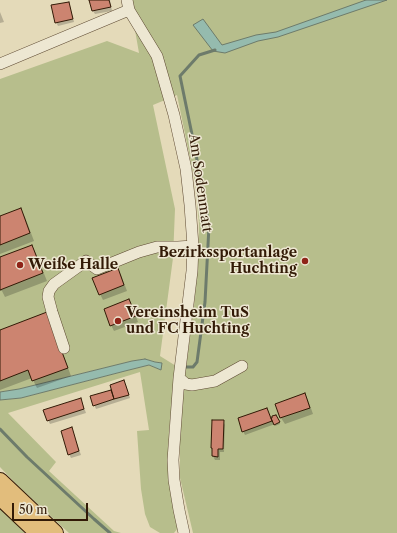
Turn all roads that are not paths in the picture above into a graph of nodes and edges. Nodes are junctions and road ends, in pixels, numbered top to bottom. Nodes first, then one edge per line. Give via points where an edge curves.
1 (128, 5) edge
2 (0, 64) edge
3 (193, 246) junction
4 (64, 348) dead end
5 (242, 366) dead end
6 (186, 382) junction
7 (0, 481) edge
8 (0, 497) edge
9 (38, 533) edge
10 (55, 533) edge
11 (184, 533) edge

1 - 2 street, Am Sodenmatt
1 - 3 street, Am Sodenmatt via 157,56 174,115 186,169
3 - 4 street via 157,247 97,269 86,261 54,284 48,297
3 - 6 street, Am Sodenmatt
5 - 6 street via 215,381
6 - 11 street, Am Sodenmatt via 173,460
7 - 10 highway
8 - 9 highway

